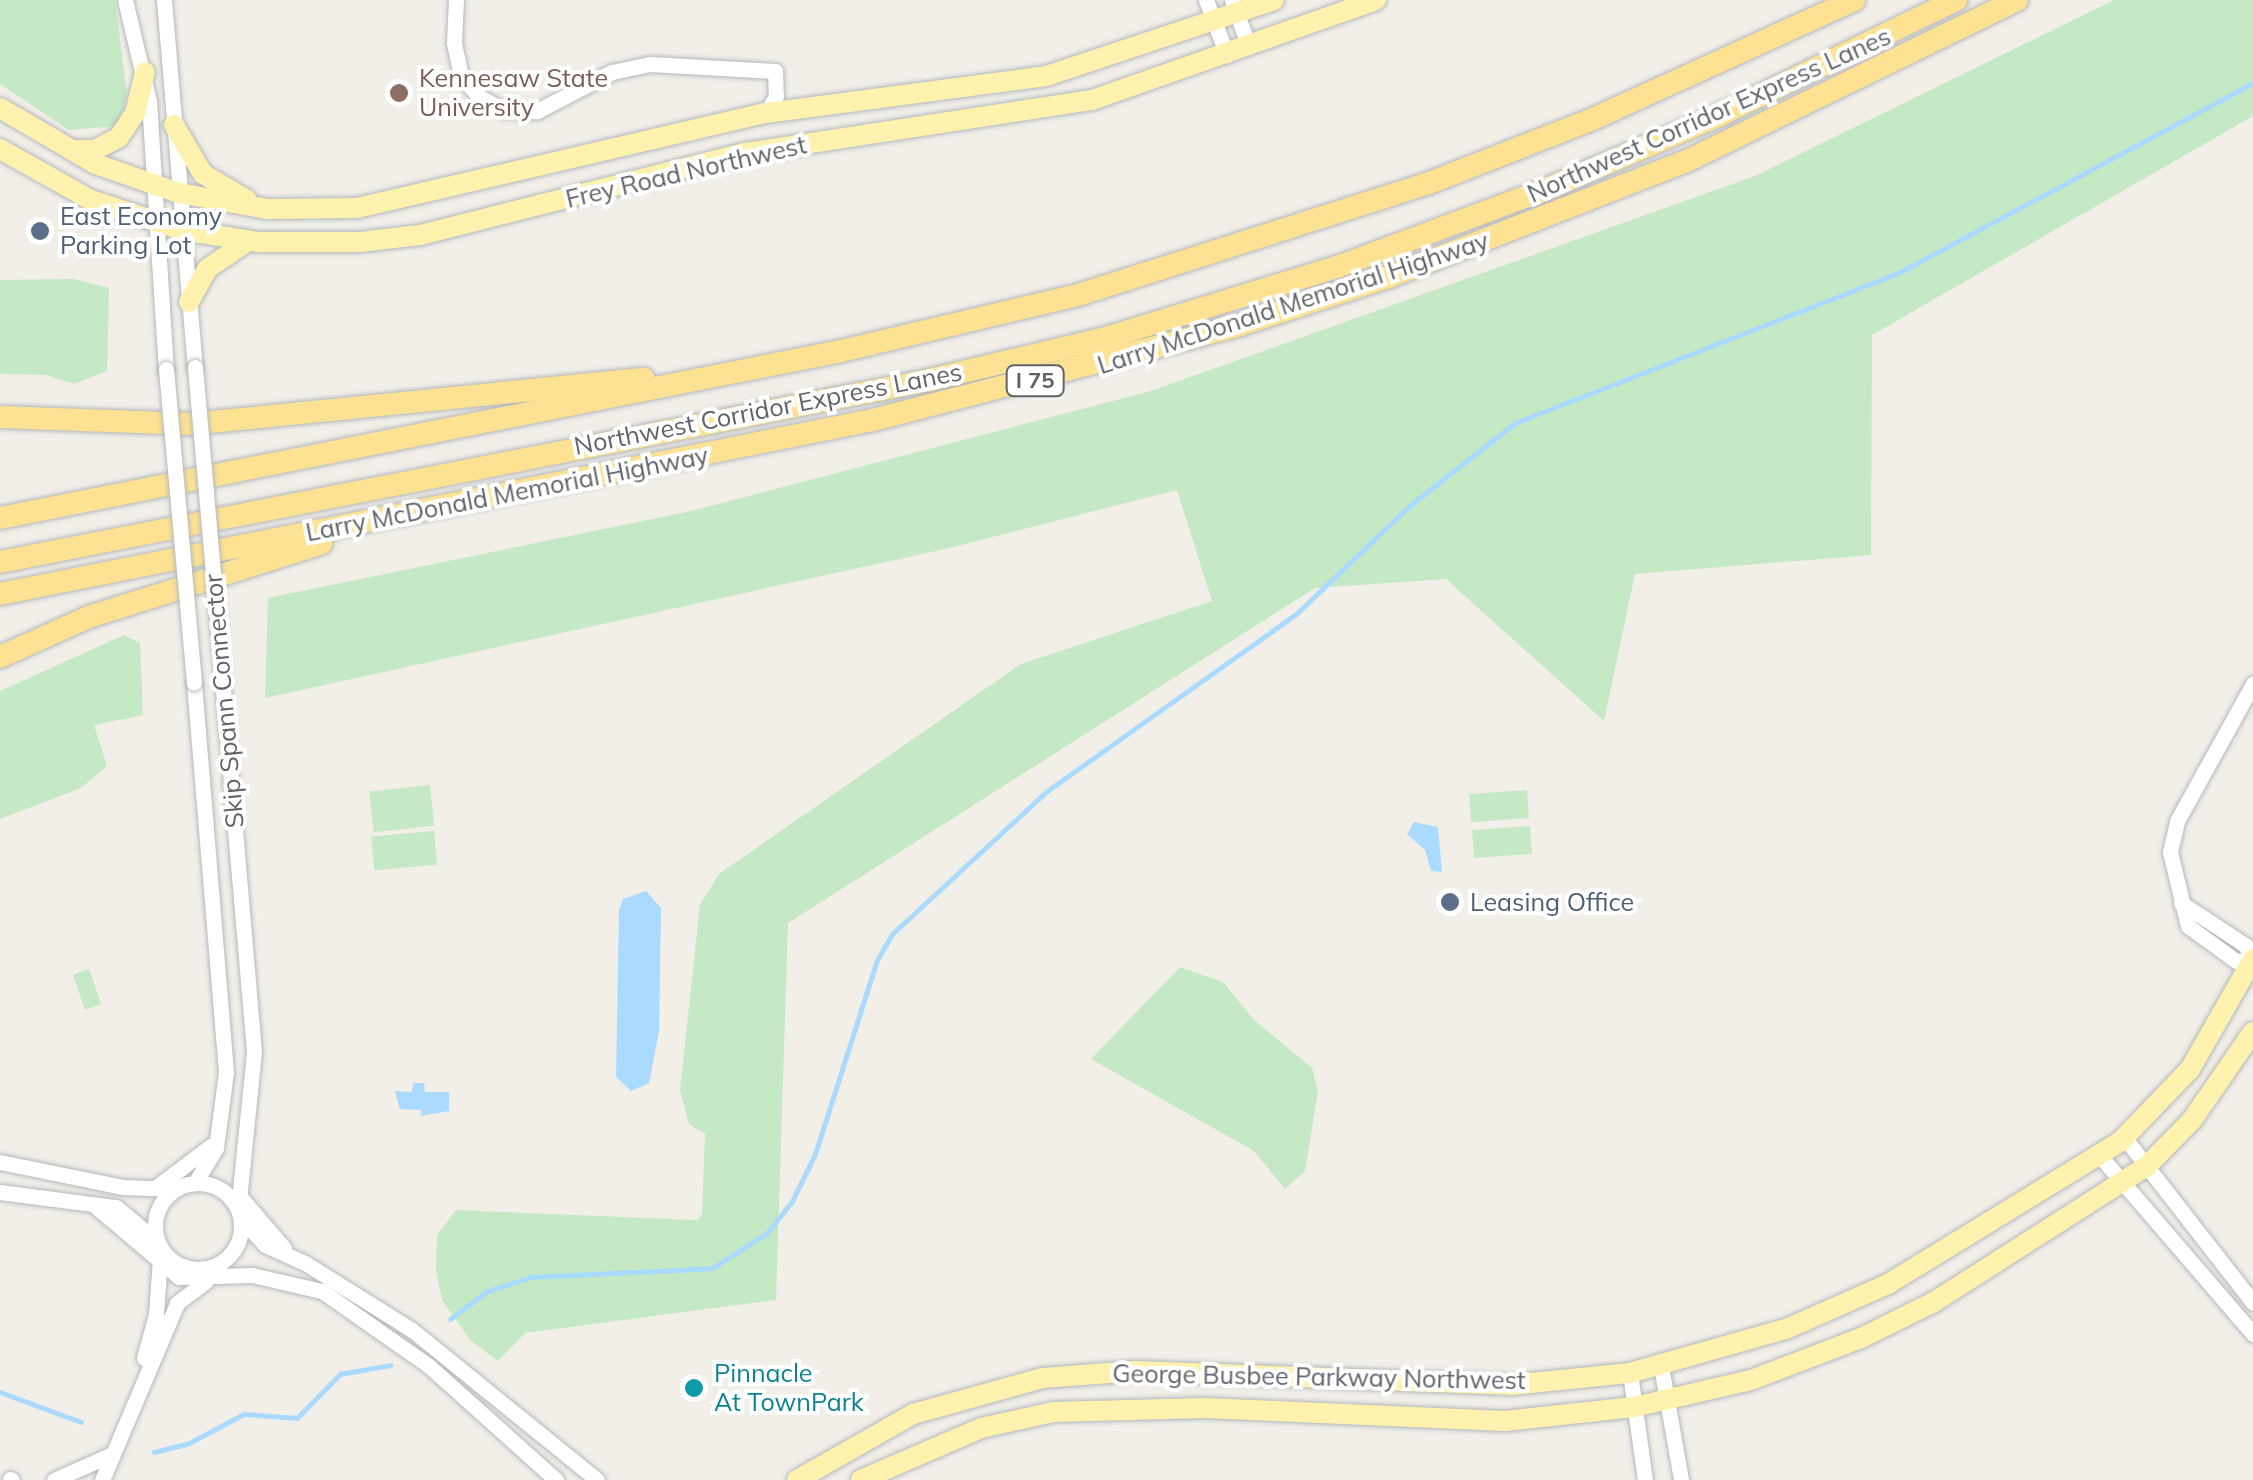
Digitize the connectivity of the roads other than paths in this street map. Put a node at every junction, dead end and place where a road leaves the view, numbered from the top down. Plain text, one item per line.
1 (126, 0) edge
2 (164, 0) edge
3 (456, 0) edge
4 (1206, 0) edge
5 (1274, 0) edge
6 (1376, 0) edge
7 (1854, 0) edge
8 (1956, 0) edge
9 (2017, 0) edge
10 (1234, 7) edge
11 (1216, 22) junction
12 (1249, 46) junction
13 (1228, 55) junction
14 (145, 72) junction
15 (0, 108) edge
16 (766, 113) junction
17 (174, 124) junction
18 (0, 149) edge
19 (67, 150) junction
20 (154, 186) junction
21 (179, 193) junction
22 (267, 209) junction
23 (155, 222) junction
24 (182, 230) junction
25 (248, 241) junction
26 (190, 310) junction
27 (736, 372) junction
28 (0, 417) edge
29 (0, 518) edge
30 (384, 519) junction
31 (0, 562) edge
32 (0, 594) edge
33 (0, 656) edge
34 (2253, 684) edge
35 (2253, 959) edge
36 (2253, 1032) edge
37 (220, 1130) junction
38 (2124, 1138) junction
39 (2100, 1156) junction
40 (0, 1162) edge
41 (2147, 1166) junction
42 (2123, 1182) junction
43 (195, 1183) junction
44 (152, 1190) junction
45 (176, 1190) junction
46 (237, 1190) junction
47 (0, 1192) edge
48 (239, 1214) junction
49 (160, 1251) junction
50 (306, 1263) junction
51 (209, 1280) junction
52 (2253, 1304) edge
53 (2253, 1334) edge
54 (1661, 1366) junction
55 (1135, 1370) junction
56 (1630, 1373) junction
57 (134, 1396) junction
58 (1667, 1402) junction
59 (1134, 1407) junction
60 (1634, 1408) junction
61 (110, 1456) junction
62 (54, 1480) edge
63 (102, 1480) edge
64 (556, 1480) edge
65 (597, 1480) edge
66 (797, 1480) edge
67 (860, 1480) edge
68 (1645, 1480) edge
69 (1681, 1480) edge

1 - 14 street, Skip Spann Connector
2 - 17 street, Skip Spann Connector
3 - 16 street
4 - 11 street
5 - 10 main road, Frey Road Northwest
6 - 12 main road, Frey Road Northwest
7 - 27 highway
8 - 31 highway, Northwest Corridor Express Lanes
9 - 30 highway, Larry McDonald Memorial Highway / I 75
10 - 11 main road, Frey Road Northwest
10 - 12 street
11 - 13 street
11 - 16 main road, Frey Road Northwest
12 - 13 main road, Frey Road Northwest
13 - 25 main road, Frey Road Northwest
14 - 19 main road
14 - 20 street, Skip Spann Connector
15 - 19 main road, Frey Road Northwest
16 - 22 main road, Frey Road Northwest
17 - 21 street, Skip Spann Connector
17 - 22 main road
18 - 23 main road, Frey Road Northwest
19 - 20 main road, Frey Road Northwest
20 - 21 main road, Frey Road Northwest
20 - 23 street, Skip Spann Connector
21 - 22 main road, Frey Road Northwest
21 - 24 street, Skip Spann Connector
23 - 24 main road, Frey Road Northwest
23 - 37 street, Skip Spann Connector, bridge
24 - 25 main road, Frey Road Northwest
24 - 26 street, Skip Spann Connector
25 - 26 main road
26 - 46 street, Skip Spann Connector, bridge
27 - 28 highway
27 - 29 highway
30 - 32 highway, Larry McDonald Memorial Highway / I 75
30 - 33 highway
34 - 35 street
35 - 38 main road, George Busbee Parkway Northwest
36 - 41 main road, George Busbee Parkway Northwest
37 - 43 street, Skip Spann Connector
37 - 44 street
38 - 39 main road, George Busbee Parkway Northwest
38 - 41 street
39 - 42 street
39 - 54 main road, George Busbee Parkway Northwest
40 - 44 street
41 - 42 main road, George Busbee Parkway Northwest
41 - 52 street
42 - 53 street
42 - 58 main road, George Busbee Parkway Northwest
43 - 45 street
43 - 48 street
44 - 45 street
45 - 49 street
46 - 48 street, Skip Spann Connector
46 - 50 street
47 - 49 street
48 - 49 street
48 - 50 street
49 - 51 street
49 - 57 street
50 - 65 street
51 - 57 street
51 - 64 street
54 - 56 main road, George Busbee Parkway Northwest
54 - 58 street
55 - 56 main road, George Busbee Parkway Northwest
55 - 59 main road
55 - 66 main road, George Busbee Parkway Northwest
56 - 60 street
57 - 61 street
58 - 60 main road, George Busbee Parkway Northwest
58 - 69 street
59 - 60 main road, George Busbee Parkway Northwest
59 - 67 main road, George Busbee Parkway Northwest
60 - 68 street
61 - 62 street
61 - 63 street

